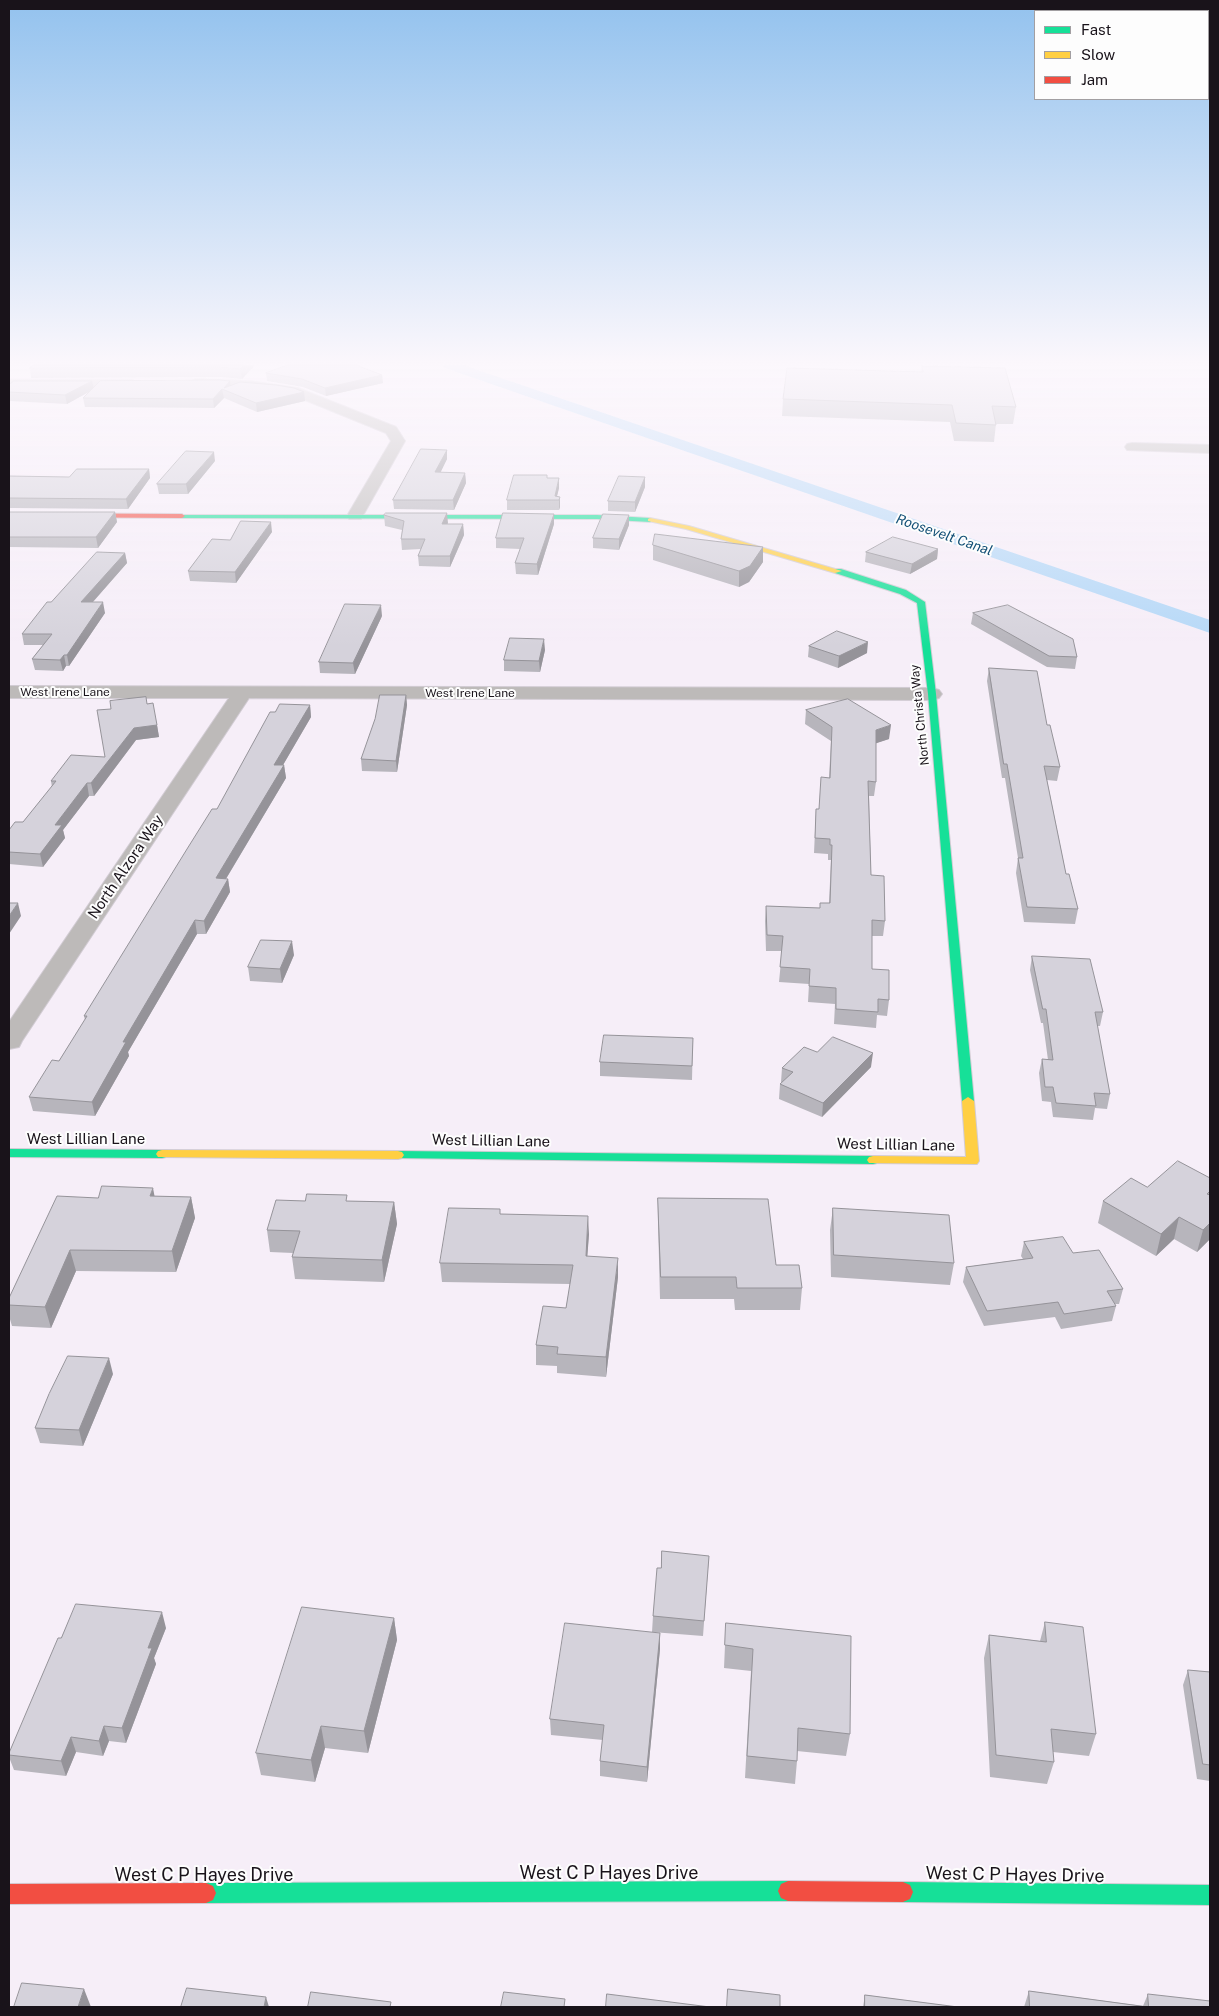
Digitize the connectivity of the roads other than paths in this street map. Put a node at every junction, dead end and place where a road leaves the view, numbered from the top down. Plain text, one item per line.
1 (388, 459) edge
2 (9, 515) edge
3 (356, 516) junction
4 (9, 692) edge
5 (243, 692) junction
6 (932, 694) junction
7 (9, 1041) edge
8 (9, 1154) edge
9 (973, 1161) joint
10 (9, 1894) edge
11 (1210, 1895) edge

1 - 3 street
2 - 3 street
3 - 6 street, North Christa Way
4 - 5 street, West Irene Lane
5 - 6 street, West Irene Lane
5 - 7 street, North Alzora Way
6 - 9 street, North Christa Way
8 - 9 street, West Lillian Lane
10 - 11 street, West C P Hayes Drive

